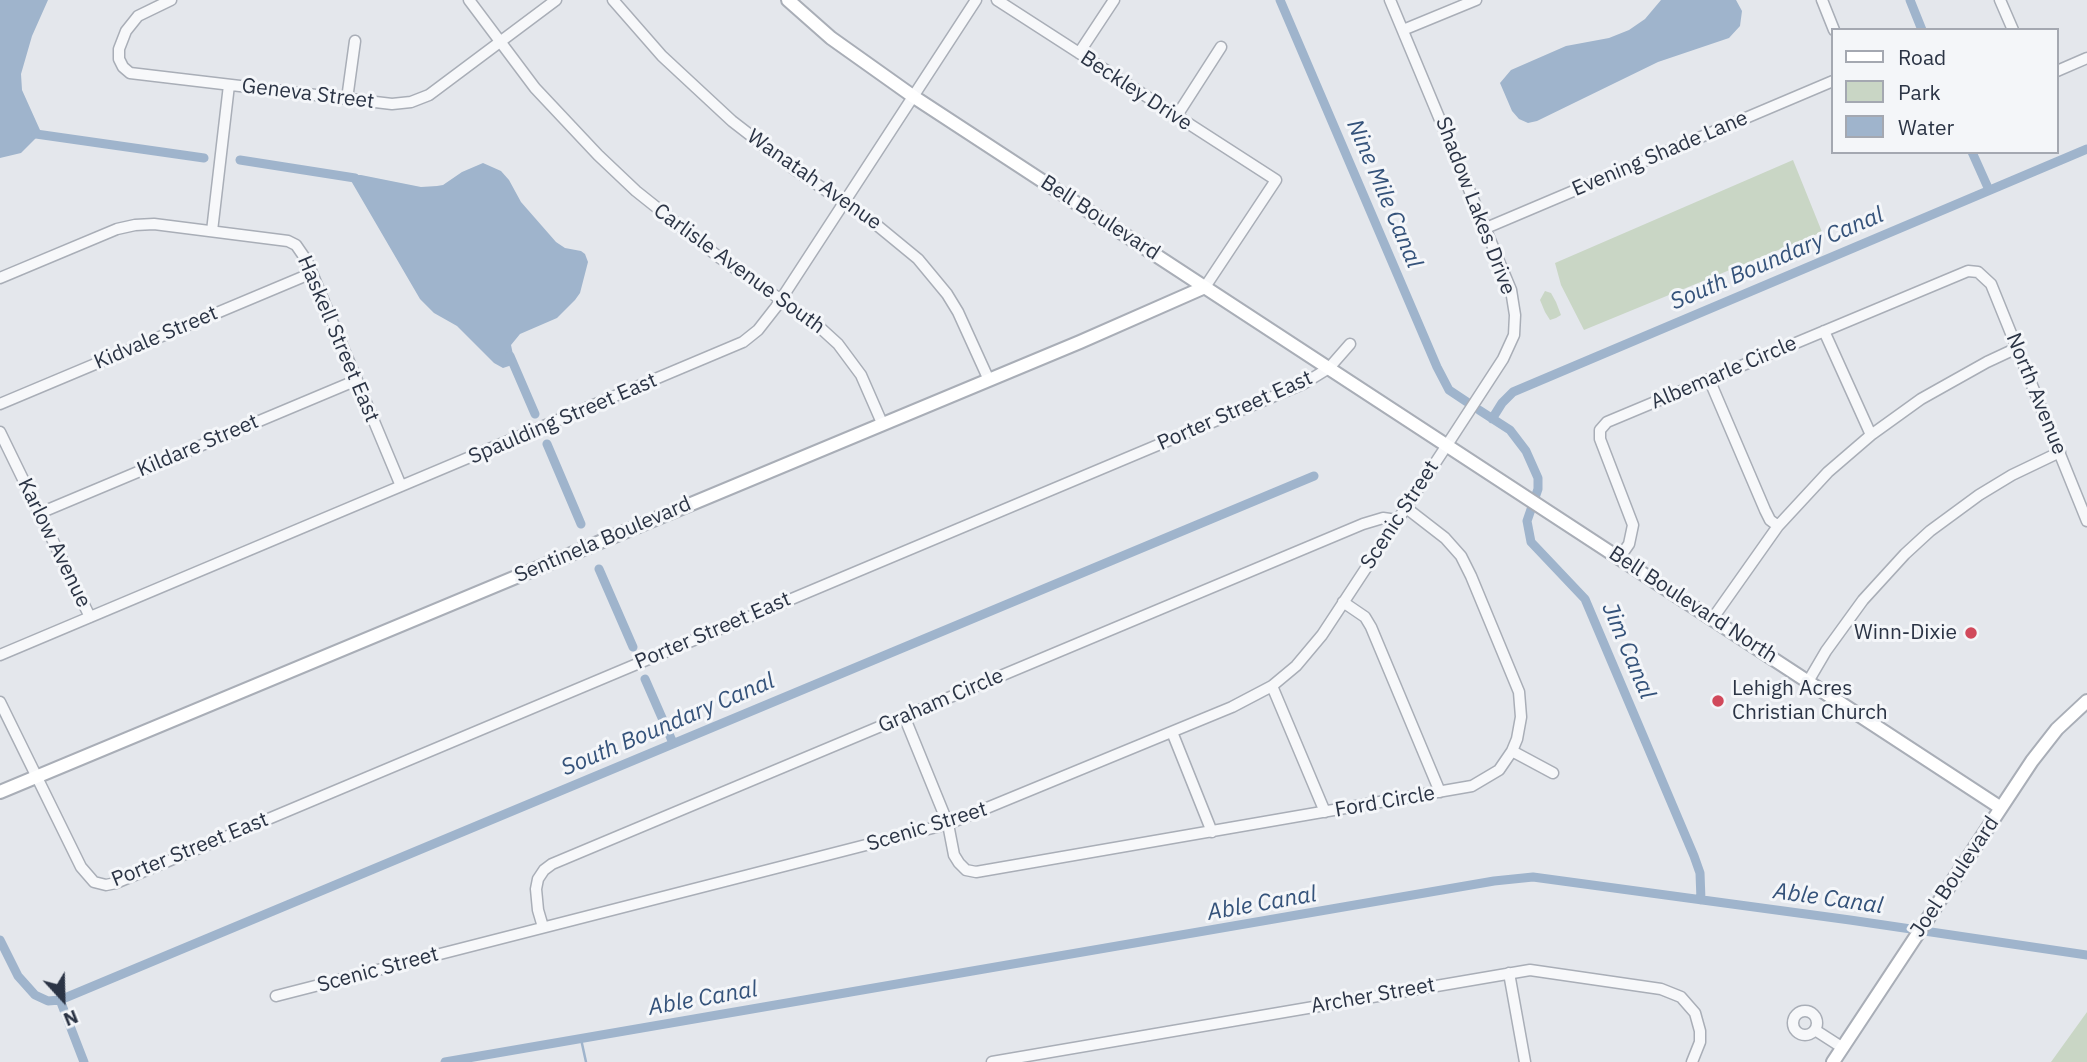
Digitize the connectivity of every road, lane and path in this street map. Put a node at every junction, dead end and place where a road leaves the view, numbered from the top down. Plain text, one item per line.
1 (171, 0) edge
2 (469, 0) edge
3 (556, 0) edge
4 (613, 0) edge
5 (788, 0) edge
6 (976, 0) edge
7 (997, 0) edge
8 (1114, 0) edge
9 (1390, 0) edge
10 (1476, 0) edge
11 (1822, 0) edge
12 (2000, 0) edge
13 (1833, 28) edge
14 (2012, 28) edge
15 (1403, 30) junction
16 (355, 41) dead end
17 (500, 43) junction
18 (1222, 47) dead end
19 (1079, 53) junction
20 (2087, 58) edge
21 (2059, 70) edge
22 (1832, 81) edge
23 (229, 85) junction
24 (914, 97) junction
25 (347, 99) junction
26 (1176, 117) junction
27 (844, 202) junction
28 (1486, 228) junction
29 (212, 231) junction
30 (1978, 272) joint
31 (312, 273) junction
32 (0, 278) edge
33 (1205, 287) junction
34 (781, 299) junction
35 (1824, 331) junction
36 (1350, 344) dead end
37 (2017, 348) junction
38 (1329, 368) junction
39 (988, 379) junction
40 (1709, 379) junction
41 (357, 380) junction
42 (0, 404) edge
43 (882, 423) junction
44 (1420, 427) joint
45 (0, 432) edge
46 (1871, 435) junction
47 (1447, 445) junction
48 (2060, 452) junction
49 (401, 486) junction
50 (1405, 507) junction
51 (40, 513) junction
52 (1397, 520) junction
53 (2087, 521) edge
54 (1778, 526) junction
55 (1619, 557) junction
56 (1343, 601) junction
57 (89, 617) junction
58 (1713, 618) junction
59 (0, 655) edge
60 (1809, 680) junction
61 (1272, 686) junction
62 (2087, 701) edge
63 (0, 702) edge
64 (904, 716) junction
65 (1172, 732) junction
66 (1512, 751) junction
67 (1553, 773) dead end
68 (38, 776) junction
69 (0, 792) edge
70 (1440, 792) junction
71 (2001, 808) junction
72 (1325, 812) junction
73 (948, 824) junction
74 (1212, 832) junction
75 (543, 927) junction
76 (1509, 973) junction
77 (276, 996) dead end
78 (1815, 1031) dead end
79 (1843, 1048) junction
80 (992, 1062) edge
81 (1525, 1062) edge
82 (1692, 1062) edge
83 (1833, 1062) edge

1 - 23 street, Geneva Street
2 - 17 street, Carlisle Avenue South
3 - 17 street, Geneva Street
4 - 27 street, Wanatah Avenue
5 - 24 street, Bell Boulevard
6 - 24 street, Spaulding Street East
7 - 19 street, Beckley Drive
8 - 19 street
9 - 15 street, Shadow Lakes Drive
10 - 15 street
11 - 13 street
12 - 14 street
15 - 28 street, Shadow Lakes Drive
16 - 25 street
17 - 25 street, Geneva Street
17 - 34 street, Carlisle Avenue South
18 - 26 street
19 - 26 street, Beckley Drive
20 - 21 street
22 - 28 street, Evening Shade Lane
23 - 25 street, Geneva Street
23 - 29 street
24 - 27 street, Spaulding Street East
24 - 33 street, Bell Boulevard
26 - 33 street, Beckley Drive
27 - 34 street, Spaulding Street East
27 - 39 street, Wanatah Avenue
28 - 47 street, Shadow Lakes Drive
29 - 31 street, Haskell Street East
29 - 32 street, Haskell Street East
30 - 35 street, Albemarle Circle
30 - 37 street, North Avenue
31 - 41 street, Haskell Street East
31 - 42 street, Kidvale Street
33 - 38 street, Bell Boulevard
33 - 39 street, Sentinela Boulevard
34 - 43 street, Carlisle Avenue South
34 - 49 street, Spaulding Street East
35 - 40 street, Albemarle Circle
35 - 46 street
36 - 38 street, Porter Street East
37 - 46 street
37 - 48 street, North Avenue
38 - 44 street, Bell Boulevard
38 - 68 street, Porter Street East
39 - 43 street, Sentinela Boulevard
40 - 54 street
40 - 55 street, Albemarle Circle
41 - 49 street, Haskell Street East
41 - 51 street, Kildare Street
43 - 68 street, Sentinela Boulevard
44 - 47 street, Bell Boulevard North
45 - 51 street, Karlow Avenue
46 - 54 street
47 - 50 street, Scenic Street
47 - 55 street, Bell Boulevard North
48 - 53 street, North Avenue
48 - 60 street
49 - 57 street, Spaulding Street East
50 - 52 street, Scenic Street
50 - 66 street, Ford Circle
51 - 57 street, Karlow Avenue
52 - 56 street, Scenic Street
52 - 64 street, Graham Circle
54 - 58 street
55 - 58 street, Bell Boulevard North
56 - 61 street, Scenic Street
56 - 70 street
57 - 59 street, Spaulding Street East
58 - 60 street, Bell Boulevard North
60 - 71 street, Bell Boulevard North
61 - 65 street, Scenic Street
61 - 72 street
62 - 71 street, Joel Boulevard
63 - 68 street
64 - 73 street
64 - 75 street, Graham Circle
65 - 73 street, Scenic Street
65 - 74 street
66 - 67 street
66 - 70 street, Ford Circle
68 - 69 street, Sentinela Boulevard
70 - 72 street, Ford Circle
71 - 79 street, Joel Boulevard
72 - 74 street, Ford Circle
73 - 74 street, Ford Circle
73 - 75 street, Scenic Street
75 - 77 street, Scenic Street
76 - 80 street, Archer Street
76 - 81 street
76 - 82 street, Archer Street
78 - 79 street
79 - 83 street, Joel Boulevard

